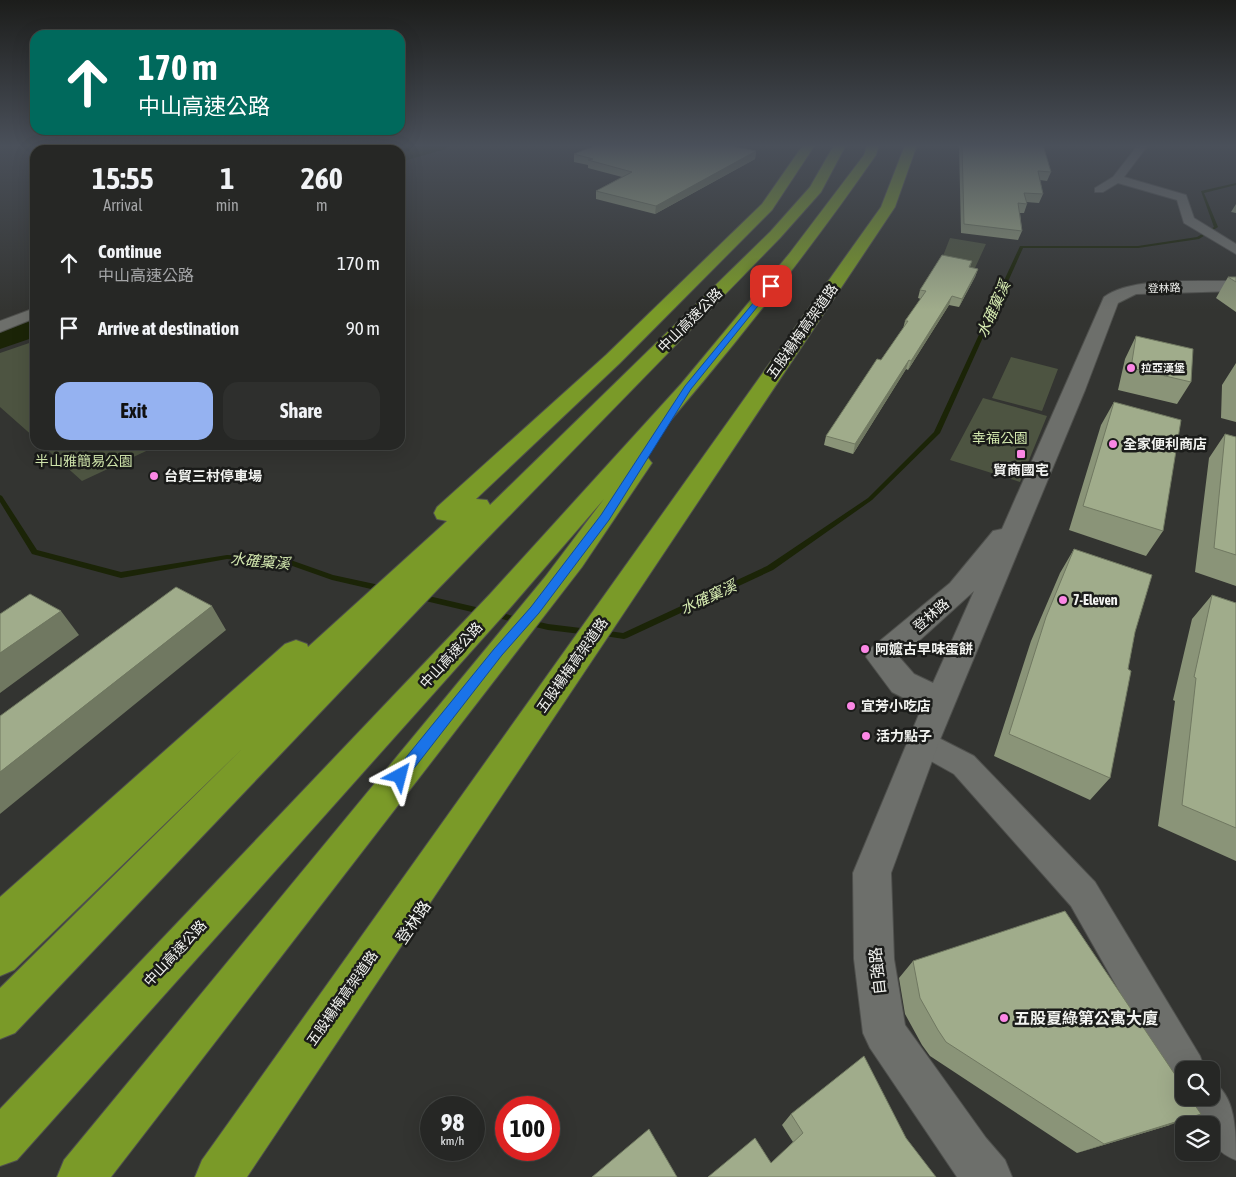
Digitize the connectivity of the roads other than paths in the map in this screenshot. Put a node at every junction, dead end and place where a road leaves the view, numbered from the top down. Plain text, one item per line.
1 (774, 200) edge
2 (788, 200) edge
3 (806, 200) edge
4 (836, 200) edge
5 (891, 200) edge
6 (1183, 200) edge
7 (1236, 250) edge
8 (1236, 286) edge
9 (30, 315) edge
10 (0, 327) edge
11 (688, 388) junction
12 (1025, 508) junction
13 (417, 578) junction
14 (383, 612) junction
15 (484, 643) junction
16 (566, 691) dead end
17 (941, 702) junction
18 (923, 742) junction
19 (0, 923) edge
20 (0, 956) edge
21 (0, 1018) edge
22 (1181, 1061) edge
23 (1212, 1106) edge
24 (1236, 1140) edge
25 (0, 1143) edge
26 (81, 1177) edge
27 (219, 1177) edge
28 (242, 1177) edge
29 (988, 1177) edge

1 - 19 highway
2 - 13 highway
3 - 13 highway, 中山高速公路
4 - 11 highway, 中山高速公路
5 - 27 highway, 五股楊梅高架道路
6 - 7 street
8 - 12 street, 登林路
9 - 10 street
11 - 15 highway, 中山高速公路
11 - 15 highway
12 - 17 street, 登林路
12 - 17 street, 登林路
13 - 14 highway, 中山高速公路
14 - 20 highway
14 - 21 highway, 中山高速公路
15 - 25 highway, 中山高速公路
15 - 26 highway
16 - 28 street, 登林路
17 - 18 street, 自強路
18 - 22 street
18 - 29 street, 自強路
23 - 24 street

